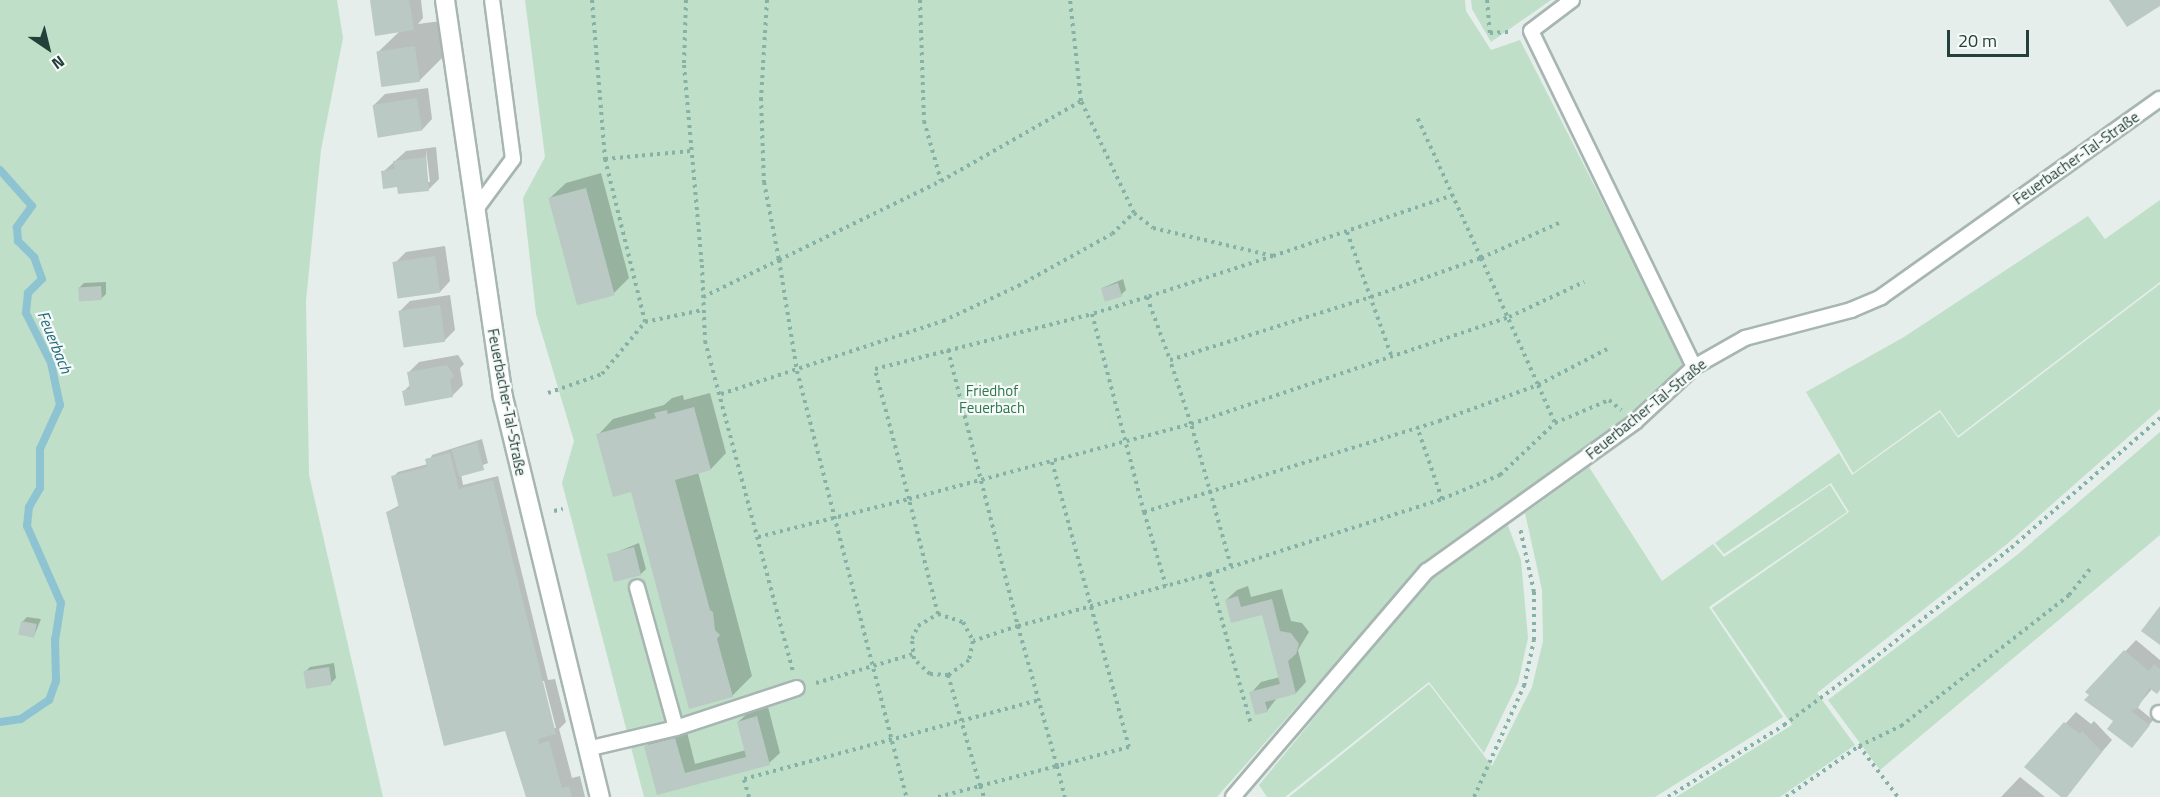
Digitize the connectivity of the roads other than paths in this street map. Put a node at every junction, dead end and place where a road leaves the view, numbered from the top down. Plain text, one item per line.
1 (445, 0) edge
2 (492, 0) edge
3 (1572, 0) edge
4 (2160, 99) edge
5 (476, 209) junction
6 (1694, 367) junction
7 (637, 587) dead end
8 (797, 688) road end
9 (676, 728) junction
10 (588, 749) junction
11 (600, 797) edge
12 (1233, 797) edge

1 - 5 main road, Feuerbacher-Tal-Straße
2 - 5 lane
3 - 6 lane
4 - 6 lane, Feuerbacher-Tal-Straße
5 - 10 main road, Feuerbacher-Tal-Straße
6 - 12 lane, Feuerbacher-Tal-Straße
7 - 9 lane
8 - 9 lane
9 - 10 lane
10 - 11 main road, Feuerbacher-Tal-Straße

